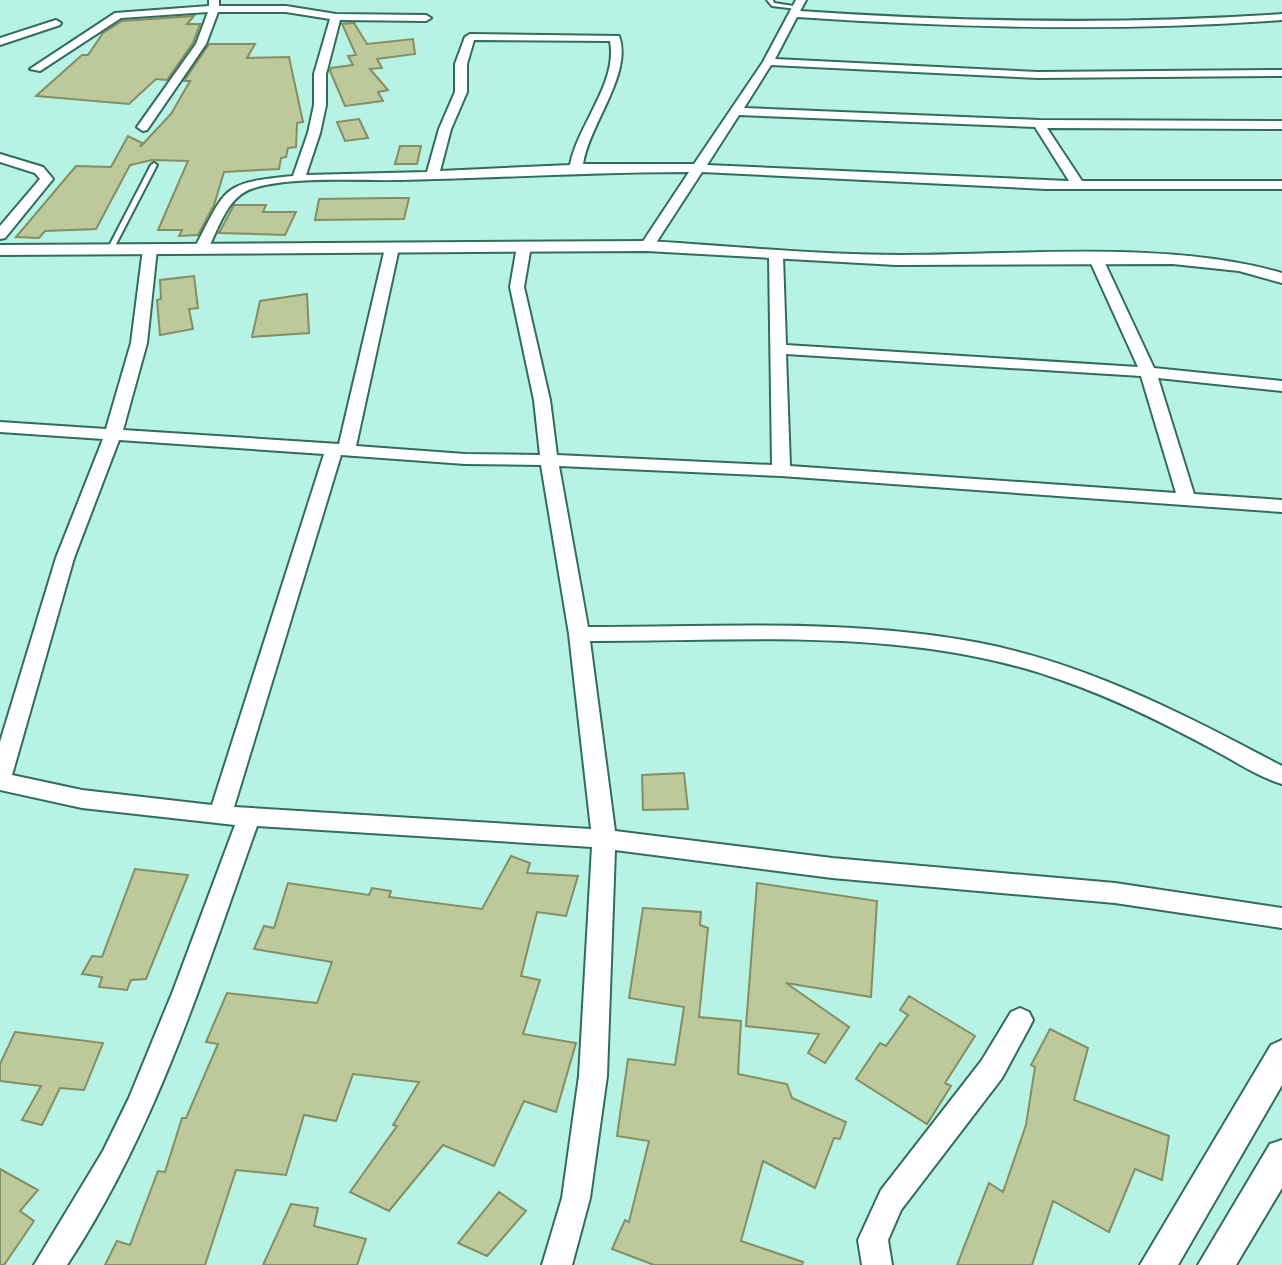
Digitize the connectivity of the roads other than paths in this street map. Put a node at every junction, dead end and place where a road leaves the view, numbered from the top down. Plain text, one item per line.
1 (770, 0) edge
2 (214, 4) edge
3 (797, 7) edge
4 (336, 17) junction
5 (1282, 17) edge
6 (426, 18) dead end
7 (56, 23) dead end
8 (0, 42) edge
9 (768, 62) junction
10 (36, 69) dead end
11 (1282, 73) edge
12 (736, 111) junction
13 (1039, 124) junction
14 (1282, 125) edge
15 (143, 127) dead end
16 (0, 158) edge
17 (154, 165) dead end
18 (576, 168) junction
19 (700, 168) junction
20 (433, 175) junction
21 (298, 179) junction
22 (1078, 185) junction
23 (1282, 185) edge
24 (1, 232) edge
25 (524, 246) junction
26 (647, 246) junction
27 (392, 248) junction
28 (150, 249) junction
29 (201, 249) junction
30 (0, 250) edge
31 (110, 250) junction
32 (776, 256) junction
33 (1096, 259) junction
34 (1282, 278) edge
35 (778, 349) junction
36 (1148, 372) junction
37 (1282, 386) edge
38 (0, 427) edge
39 (114, 432) junction
40 (340, 450) junction
41 (549, 460) junction
42 (781, 471) junction
43 (1187, 500) junction
44 (1282, 506) edge
45 (579, 634) junction
46 (1282, 776) edge
47 (0, 780) edge
48 (220, 815) junction
49 (249, 817) junction
50 (604, 839) junction
51 (1282, 918) edge
52 (1020, 1020) dead end
53 (1282, 1055) edge
54 (1282, 1156) edge
55 (49, 1265) edge
56 (557, 1265) edge
57 (877, 1265) edge
58 (1158, 1265) edge
59 (1216, 1265) edge

1 - 3 lane
2 - 4 street
2 - 10 street
2 - 15 street
3 - 5 street
3 - 9 street
4 - 6 street
4 - 21 street
7 - 8 street
9 - 11 street
9 - 12 street
12 - 13 street
12 - 19 street
13 - 14 street
13 - 22 street
16 - 24 street
17 - 31 lane
18 - 19 street
18 - 20 street
18 - 20 street
19 - 22 street
19 - 26 street
20 - 21 street
21 - 29 street
22 - 23 street
25 - 26 street
25 - 27 street
25 - 41 street
26 - 32 street
27 - 29 street
27 - 40 street
28 - 29 street
28 - 31 street
28 - 39 street
30 - 31 street
32 - 33 street
32 - 35 street
33 - 34 street
33 - 36 street
35 - 36 street
35 - 42 street
36 - 37 street
36 - 43 street
38 - 39 street
39 - 40 street
39 - 47 street
40 - 41 street
40 - 48 street
41 - 42 street
41 - 45 street
42 - 43 street
43 - 44 street
45 - 46 street
45 - 50 street
47 - 48 street
48 - 49 street
49 - 50 street
49 - 55 street
50 - 51 street
50 - 56 street
52 - 57 street
53 - 58 street
54 - 59 street

